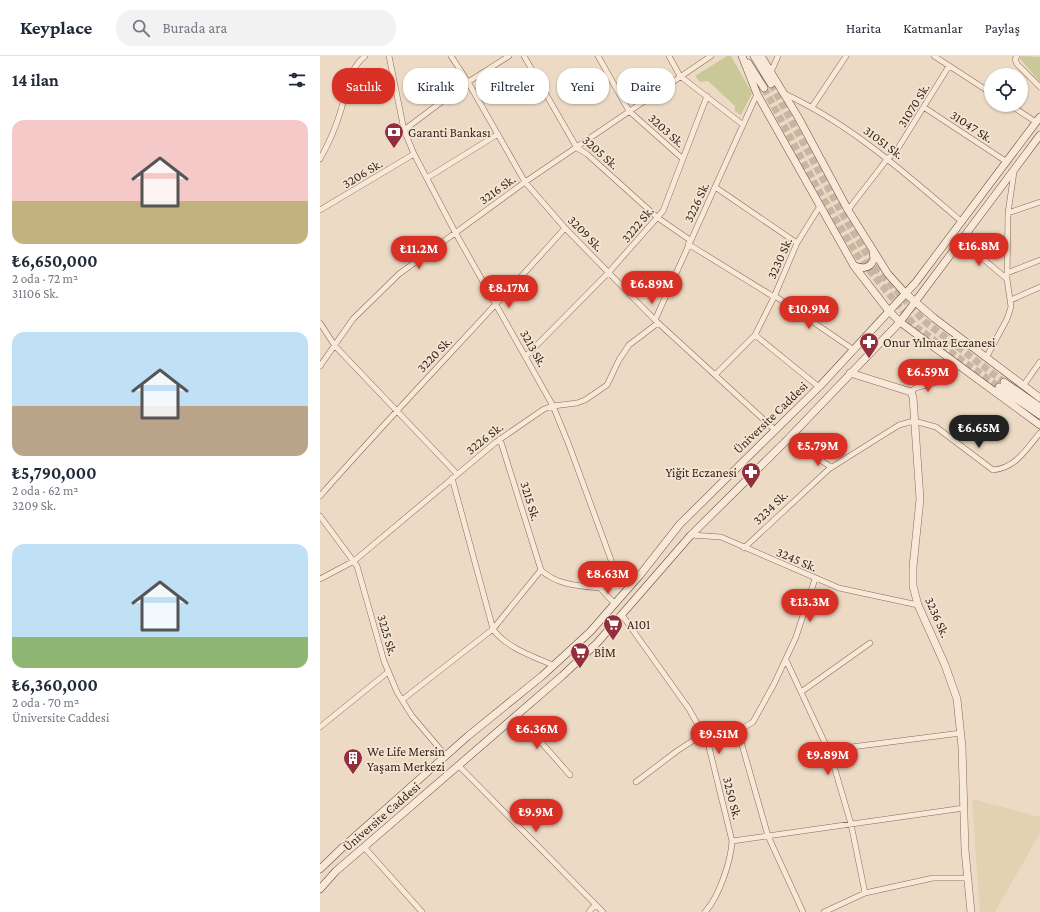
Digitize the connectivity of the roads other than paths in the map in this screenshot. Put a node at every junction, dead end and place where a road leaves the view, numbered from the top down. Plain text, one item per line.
1 (365, 56) edge
2 (389, 56) edge
3 (451, 56) edge
4 (509, 56) edge
5 (524, 56) edge
6 (598, 56) edge
7 (669, 56) edge
8 (710, 56) edge
9 (743, 56) edge
10 (754, 56) edge
11 (761, 56) edge
12 (778, 56) edge
13 (846, 56) edge
14 (934, 56) edge
15 (1017, 56) edge
16 (949, 66) junction
17 (459, 68) edge
18 (771, 72) junction
19 (680, 76) junction
20 (468, 82) joint
21 (771, 84) tunnel mouth
22 (1040, 87) edge
23 (764, 88) tunnel mouth
24 (984, 88) edge
25 (757, 94) junction
26 (784, 94) junction
27 (707, 96) junction
28 (439, 104) edge
29 (812, 107) junction
30 (925, 108) junction
31 (629, 111) junction
32 (1024, 112) edge
33 (1038, 119) edge
34 (742, 124) junction
35 (404, 130) junction
36 (498, 134) junction
37 (1040, 135) edge
38 (577, 148) junction
39 (414, 154) junction
40 (888, 158) junction
41 (320, 159) edge
42 (683, 159) junction
43 (1007, 162) junction
44 (1014, 172) junction
45 (427, 178) junction
46 (526, 182) junction
47 (715, 186) junction
48 (1040, 202) edge
49 (820, 206) junction
50 (320, 210) edge
51 (848, 210) junction
52 (1008, 213) junction
53 (658, 218) junction
54 (962, 222) junction
55 (565, 228) junction
56 (456, 232) junction
57 (962, 241) junction
58 (689, 242) junction
59 (797, 243) junction
60 (873, 251) junction
61 (1040, 260) edge
62 (854, 266) junction
63 (609, 272) junction
64 (1007, 276) junction
65 (1040, 287) edge
66 (905, 293) junction
67 (774, 296) junction
68 (1011, 300) junction
69 (916, 302) junction
70 (497, 304) junction
71 (888, 310) junction
72 (656, 321) junction
73 (900, 322) junction
74 (320, 323) edge
75 (755, 335) junction
76 (335, 346) junction
77 (854, 350) junction
78 (526, 356) junction
79 (986, 358) junction
80 (1040, 362) edge
81 (320, 366) edge
82 (850, 373) junction
83 (715, 375) junction
84 (937, 382) dead end
85 (1024, 386) junction
86 (819, 387) junction
87 (911, 392) junction
88 (1040, 398) edge
89 (552, 406) junction
90 (1040, 407) edge
91 (397, 410) junction
92 (1040, 415) edge
93 (914, 421) junction
94 (1040, 424) edge
95 (775, 430) junction
96 (1040, 433) edge
97 (500, 439) junction
98 (788, 439) junction
99 (831, 467) junction
100 (457, 474) junction
101 (452, 478) junction
102 (320, 496) edge
103 (320, 516) edge
104 (691, 535) junction
105 (744, 548) junction
106 (354, 561) junction
107 (614, 568) junction
108 (541, 570) junction
109 (640, 575) junction
110 (320, 579) edge
111 (815, 579) junction
112 (600, 588) junction
113 (614, 603) junction
114 (918, 605) junction
115 (622, 615) junction
116 (494, 629) junction
117 (870, 644) dead end
118 (786, 660) junction
119 (553, 666) junction
120 (388, 672) junction
121 (800, 692) junction
122 (402, 700) junction
123 (517, 715) junction
124 (320, 727) edge
125 (738, 731) junction
126 (961, 733) junction
127 (703, 734) junction
128 (708, 743) junction
129 (828, 750) junction
130 (446, 756) junction
131 (458, 765) junction
132 (570, 775) dead end
133 (636, 782) dead end
134 (964, 808) junction
135 (851, 824) junction
136 (768, 836) junction
137 (732, 841) junction
138 (364, 847) junction
139 (320, 869) edge
140 (968, 878) junction
141 (320, 889) edge
142 (865, 894) junction
143 (595, 905) junction
144 (970, 911) edge
145 (422, 912) edge
146 (589, 912) edge
147 (603, 912) edge
148 (705, 912) edge
149 (803, 912) edge
150 (824, 912) edge

1 - 41 street
2 - 35 street, 3213 Sk.
3 - 17 street, 3209 Sk.
4 - 20 street
5 - 38 street, 3205 Sk.
6 - 31 street, 3203 Sk.
7 - 19 street
8 - 19 street, 3216 Sk.
9 - 23 main road
9 - 25 main road
10 - 21 main road
11 - 18 main road
12 - 18 street
13 - 29 street
14 - 16 street
15 - 22 street
16 - 24 street
16 - 30 street, 31070 Sk.
18 - 26 main road
19 - 27 street
19 - 31 street, 3216 Sk.
20 - 36 street, 3209 Sk.
25 - 34 street, 3226 Sk.
25 - 49 main road
26 - 29 street, 31051 Sk.
26 - 51 main road
27 - 34 street
27 - 42 street, 3222 Sk.
28 - 35 street
29 - 40 street, 31051 Sk.
30 - 40 street, 31070 Sk.
30 - 43 street, 31047 Sk.
31 - 38 street, 3216 Sk.
31 - 42 street, 3203 Sk.
32 - 33 street
33 - 43 main road, Üniversite Caddesi
34 - 47 street, 3226 Sk.
35 - 39 street, 3213 Sk.
36 - 45 street
36 - 46 street, 3209 Sk.
37 - 44 main road, Üniversite Caddesi
38 - 46 street, 3216 Sk.
38 - 53 street, 3205 Sk.
39 - 45 street, 3213 Sk.
39 - 50 street, 3206 Sk.
40 - 51 street, 31070 Sk.
40 - 54 street, 31051 Sk.
42 - 53 street, 3222 Sk.
43 - 54 main road, Üniversite Caddesi
44 - 52 street
44 - 57 main road, Üniversite Caddesi
45 - 56 street, 3213 Sk.
46 - 55 street, 3209 Sk.
46 - 56 street, 3216 Sk.
47 - 58 street, 3226 Sk.
47 - 59 street
48 - 52 street
49 - 59 street, 3230 Sk.
49 - 62 main road
51 - 60 main road
52 - 64 street
53 - 58 street, 3205 Sk.
53 - 63 street, 3222 Sk.
54 - 66 main road, Üniversite Caddesi
55 - 63 street, 3209 Sk.
55 - 70 street, 3220 Sk.
56 - 70 street, 3213 Sk.
56 - 76 street, 3216 Sk.
57 - 64 street
57 - 69 main road, Üniversite Caddesi
58 - 67 street, 3205 Sk.
58 - 72 street, 3226 Sk.
59 - 67 street, 3230 Sk.
60 - 62 main road
60 - 66 main road
61 - 64 street
62 - 71 main road
63 - 72 street, 3209 Sk.
63 - 78 street, 3222 Sk.
64 - 68 street
65 - 68 street
66 - 69 main road
66 - 71 main road, Üniversite Caddesi
67 - 75 street, 3230 Sk.
67 - 77 street, 3205 Sk.
68 - 79 street
69 - 73 main road, Üniversite Caddesi
69 - 79 main road
70 - 78 street, 3213 Sk.
70 - 91 street, 3220 Sk.
71 - 73 main road
71 - 77 main road, Üniversite Caddesi
72 - 83 street, 3209 Sk.
72 - 89 street, 3226 Sk.
73 - 82 main road, Üniversite Caddesi
73 - 94 main road
74 - 76 street
75 - 83 street, 3230 Sk.
75 - 86 street
76 - 81 street, 3216 Sk.
76 - 91 street
77 - 86 main road, Üniversite Caddesi
78 - 89 street, 3213 Sk.
79 - 85 main road
80 - 85 street
82 - 87 main road
82 - 98 main road, Üniversite Caddesi
83 - 95 street, 3209 Sk.
84 - 87 street
85 - 88 main road
86 - 95 main road, Üniversite Caddesi
87 - 93 main road, 3236 Sk.
89 - 97 street, 3226 Sk.
89 - 107 street, 3213 Sk.
90 - 92 main road
91 - 100 street
91 - 102 street, 3220 Sk.
93 - 96 street
93 - 99 street, 3234 Sk.
93 - 114 main road, 3236 Sk.
95 - 109 main road, Üniversite Caddesi
97 - 100 street, 3226 Sk.
97 - 108 street, 3215 Sk.
98 - 99 street
98 - 104 main road, Üniversite Caddesi
99 - 105 street, 3234 Sk.
100 - 101 street, 3226 Sk.
101 - 106 street, 3226 Sk.
101 - 116 street
103 - 106 street, 3225 Sk.
104 - 105 street, 3245 Sk.
104 - 115 main road, Üniversite Caddesi
105 - 111 street, 3245 Sk.
106 - 110 street, 3226 Sk.
106 - 120 street, 3225 Sk.
107 - 109 street
107 - 112 street
108 - 112 street
108 - 116 street
109 - 113 main road, Üniversite Caddesi
111 - 114 street, 3245 Sk.
111 - 118 street
112 - 113 street
113 - 119 main road, Üniversite Caddesi
114 - 126 main road, 3236 Sk.
115 - 123 main road, Üniversite Caddesi
115 - 127 street, 3250 Sk.
116 - 119 street
116 - 122 street
117 - 121 street
118 - 121 street
118 - 125 street
119 - 130 main road, Üniversite Caddesi
120 - 122 street, 3225 Sk.
120 - 124 street
121 - 129 street
122 - 130 street, 3225 Sk.
123 - 131 main road, Üniversite Caddesi
123 - 132 street
125 - 128 street
125 - 136 street
126 - 129 street
126 - 134 main road, 3236 Sk.
127 - 128 street, 3250 Sk.
127 - 133 street
128 - 137 street, 3250 Sk.
129 - 135 street
130 - 139 main road, Üniversite Caddesi
131 - 138 main road, Üniversite Caddesi
131 - 143 street
134 - 135 street
134 - 140 main road, 3236 Sk.
135 - 136 street
135 - 142 street
136 - 137 street
136 - 149 street
137 - 148 street, 3250 Sk.
138 - 141 main road, Üniversite Caddesi
138 - 145 street
140 - 142 street
140 - 144 main road, 3236 Sk.
142 - 150 street
143 - 146 street
143 - 147 street

